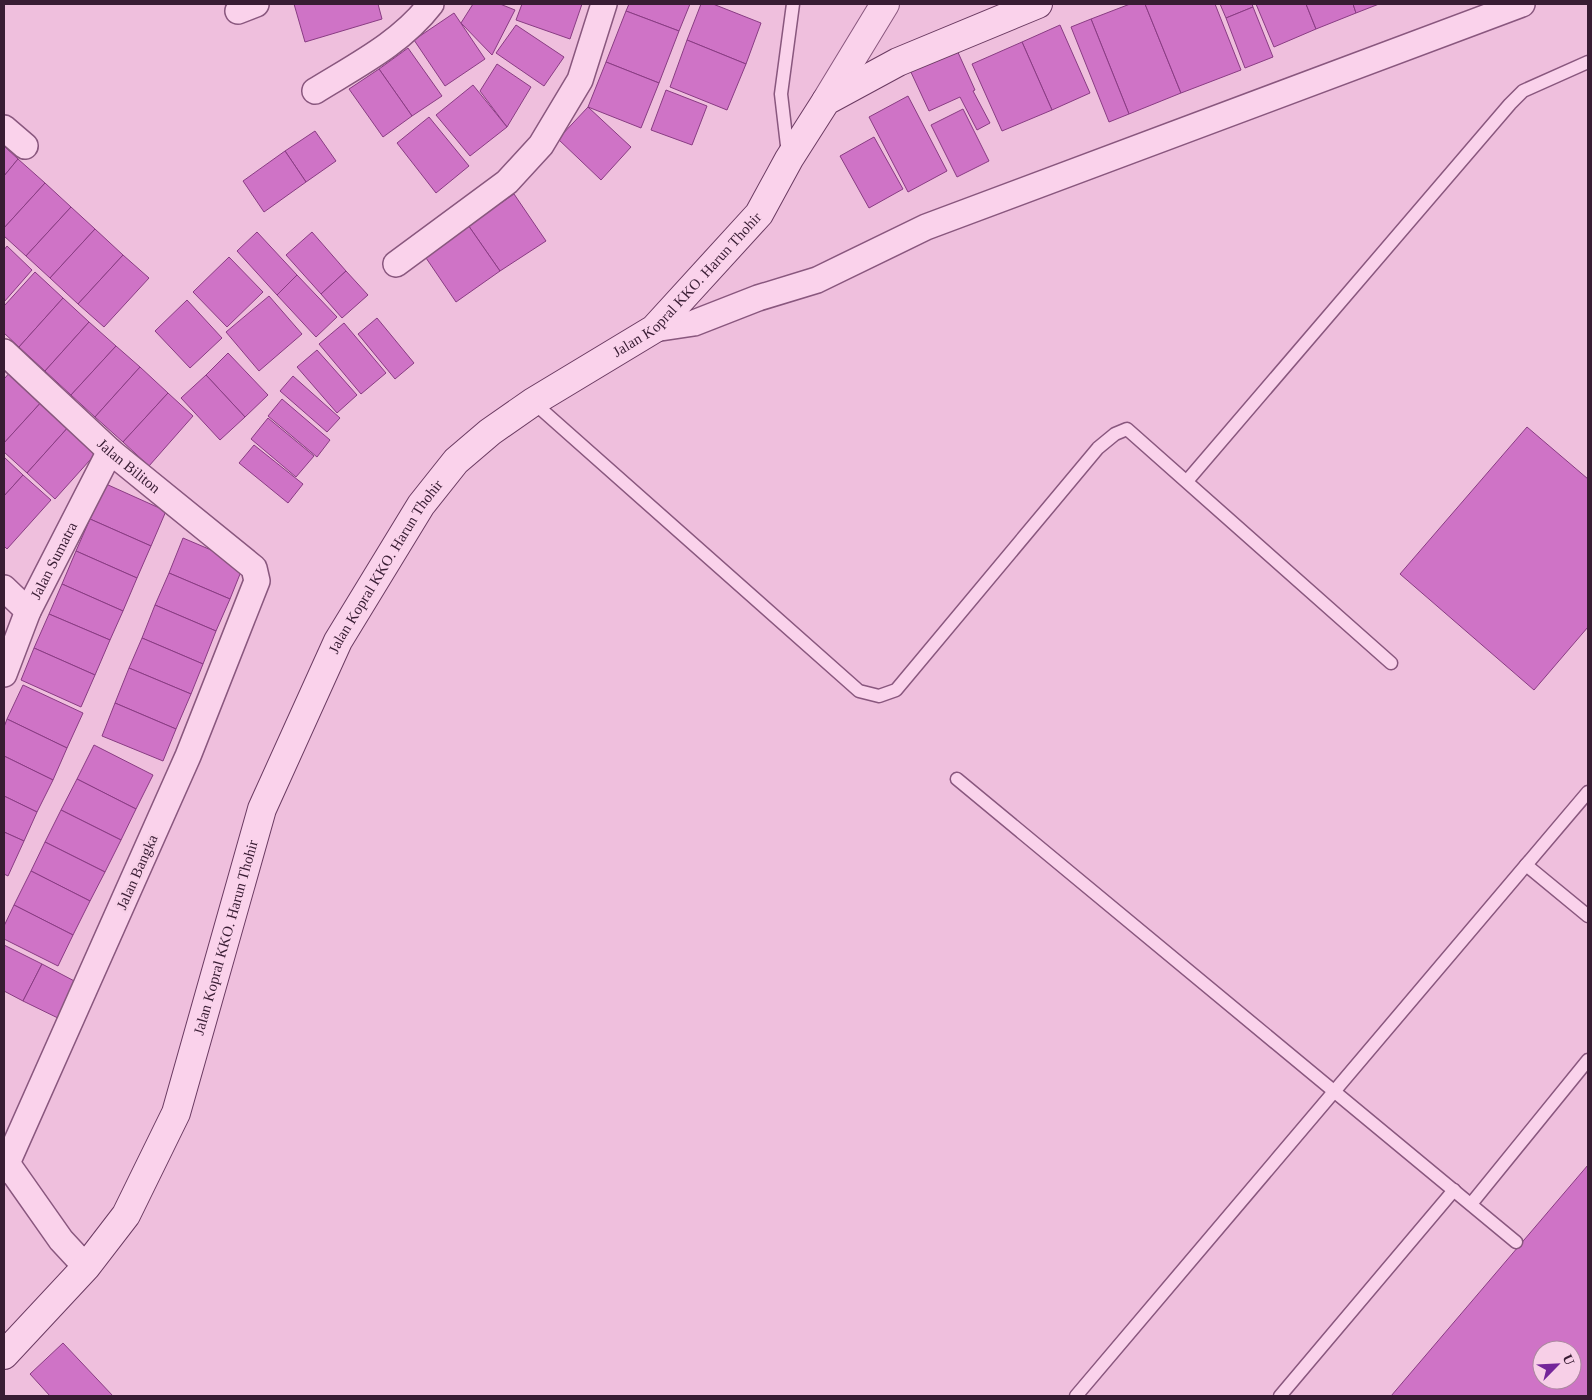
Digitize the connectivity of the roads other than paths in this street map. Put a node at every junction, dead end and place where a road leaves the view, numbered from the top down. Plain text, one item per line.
1 (431, 4) edge
2 (604, 4) edge
3 (793, 4) edge
4 (884, 4) edge
5 (1038, 4) edge
6 (1522, 4) edge
7 (1588, 62) edge
8 (315, 91) dead end
9 (826, 101) junction
10 (4, 128) edge
11 (25, 146) dead end
12 (789, 159) junction
13 (396, 264) dead end
14 (654, 329) junction
15 (4, 352) edge
16 (533, 402) junction
17 (110, 451) junction
18 (1186, 481) junction
19 (257, 574) joint
20 (4, 588) edge
21 (28, 611) junction
22 (1391, 663) dead end
23 (4, 674) edge
24 (957, 780) dead end
25 (1588, 792) edge
26 (1526, 865) junction
27 (1588, 916) edge
28 (1588, 1060) edge
29 (1334, 1093) junction
30 (5, 1165) edge
31 (1454, 1190) junction
32 (1471, 1204) junction
33 (1516, 1242) dead end
34 (86, 1267) junction
35 (4, 1355) edge
36 (1076, 1396) edge
37 (1280, 1396) edge

1 - 8 street
2 - 13 street
3 - 12 lane
4 - 9 main road
5 - 9 main road, Jalan Kopral KKO. Harun Thohir
6 - 14 street
7 - 18 lane
9 - 12 main road, Jalan Kopral KKO. Harun Thohir
10 - 11 street
12 - 14 main road, Jalan Kopral KKO. Harun Thohir
14 - 16 main road, Jalan Kopral KKO. Harun Thohir
15 - 17 street, Jalan Biliton
16 - 18 lane
16 - 34 main road, Jalan Kopral KKO. Harun Thohir
17 - 19 street, Jalan Biliton
17 - 21 street, Jalan Sumatra
18 - 22 lane
19 - 30 street, Jalan Bangka
20 - 21 street
21 - 23 street, Jalan Sumatra
24 - 29 lane
25 - 26 lane
26 - 27 lane
26 - 29 lane
28 - 32 lane
29 - 31 lane
29 - 36 lane
30 - 34 street
31 - 32 lane
31 - 37 lane
32 - 33 lane
34 - 35 main road, Jalan Kopral KKO. Harun Thohir

